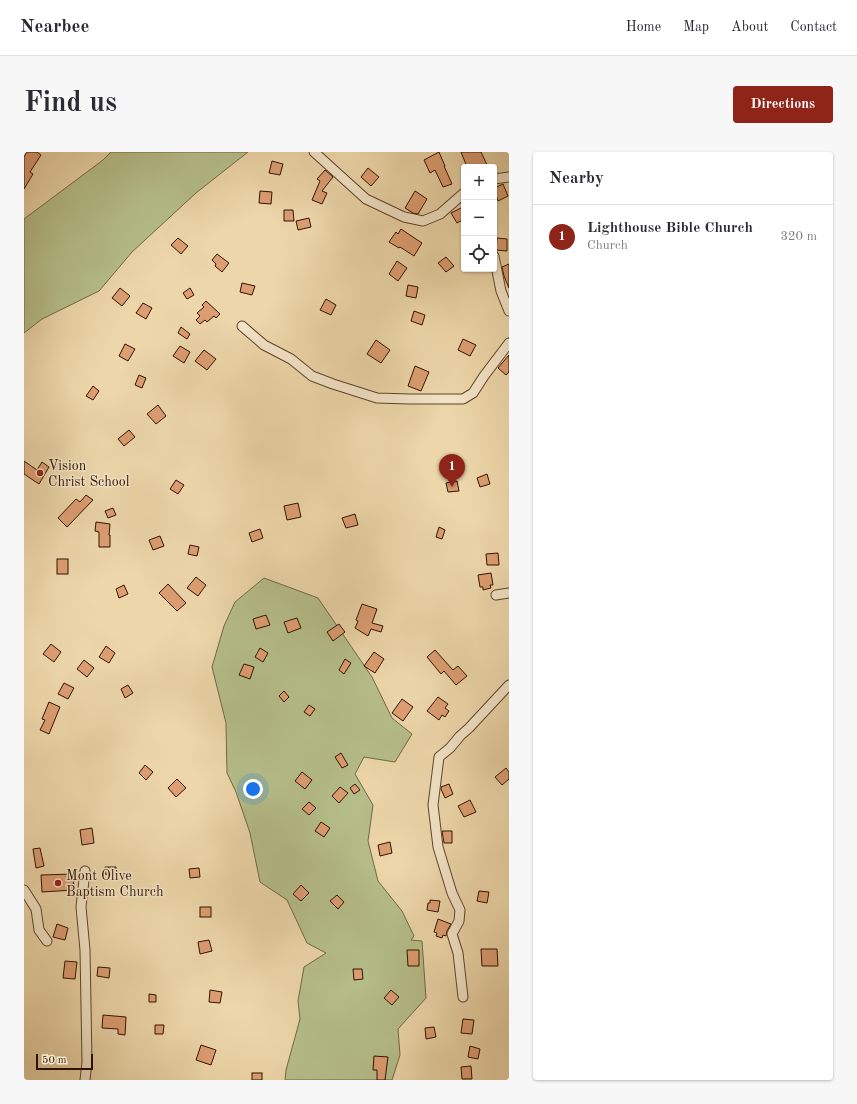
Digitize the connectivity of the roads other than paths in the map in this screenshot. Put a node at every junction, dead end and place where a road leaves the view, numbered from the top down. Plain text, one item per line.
1 (314, 152) edge
2 (509, 177) edge
3 (497, 179) edge
4 (461, 198) edge
5 (497, 271) edge
6 (509, 311) edge
7 (242, 326) dead end
8 (509, 343) edge
9 (509, 593) edge
10 (496, 595) dead end
11 (509, 685) edge
12 (85, 871) dead end
13 (24, 890) edge
14 (48, 941) dead end
15 (463, 997) dead end
16 (86, 1080) edge

1 - 4 street
2 - 3 street
5 - 6 street
7 - 8 street
9 - 10 street
11 - 15 street
12 - 16 street
13 - 14 street

